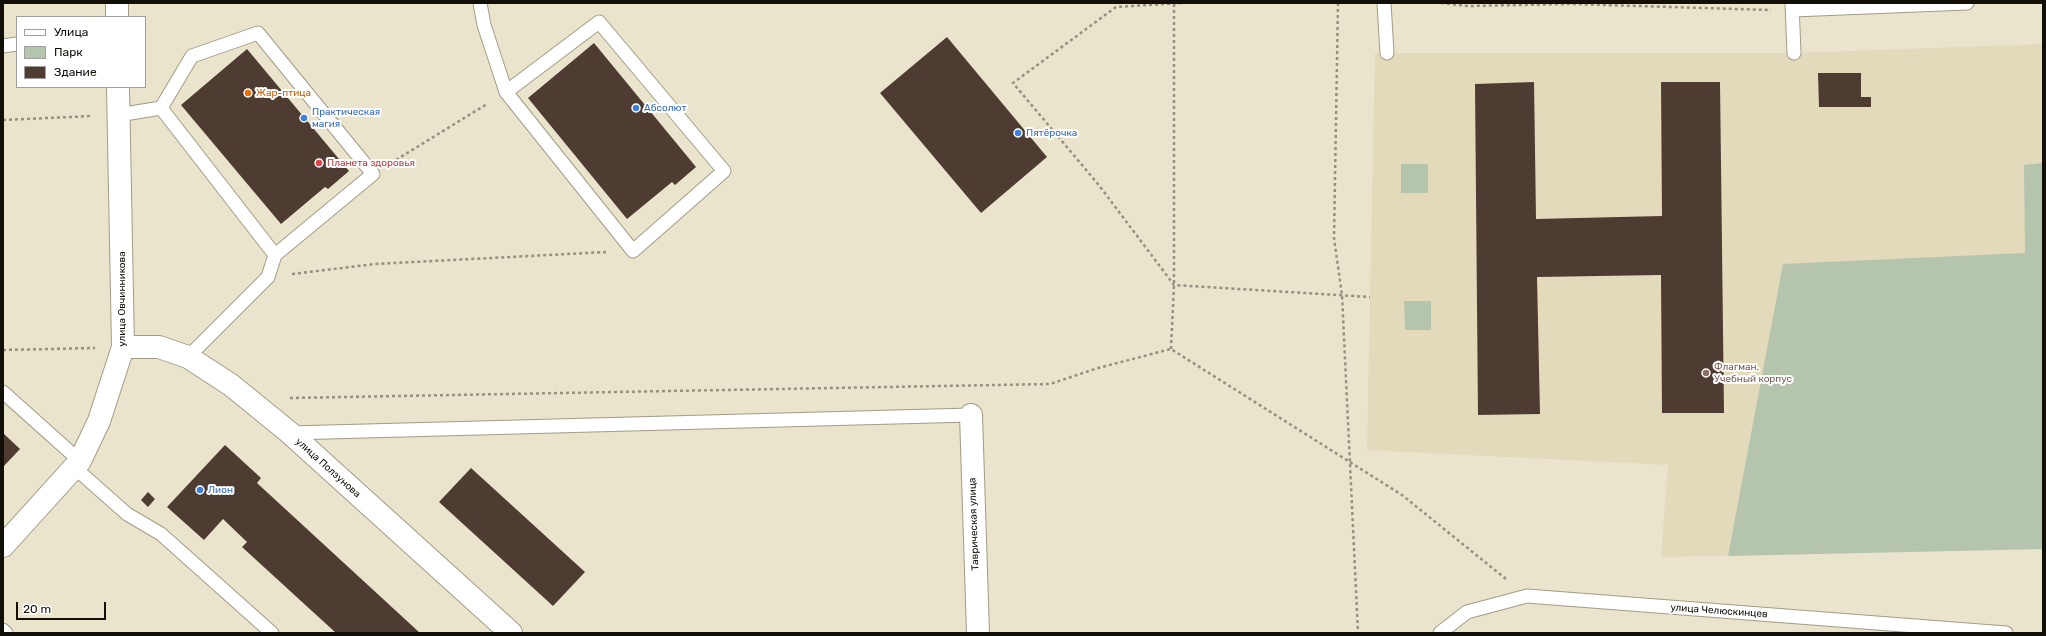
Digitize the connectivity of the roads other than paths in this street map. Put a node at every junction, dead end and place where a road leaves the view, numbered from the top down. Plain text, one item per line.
1 (117, 3) edge
2 (480, 3) edge
3 (1384, 3) edge
4 (1967, 3) edge
5 (1792, 7) edge
6 (117, 16) edge
7 (16, 44) edge
8 (3, 46) edge
9 (1387, 53) dead end
10 (1794, 53) dead end
11 (118, 88) edge
12 (506, 92) junction
13 (161, 108) junction
14 (118, 115) junction
15 (275, 255) junction
16 (124, 347) junction
17 (188, 357) junction
18 (3, 392) edge
19 (970, 415) joint
20 (290, 434) junction
21 (78, 464) junction
22 (3, 546) edge
23 (3, 630) edge
24 (6, 633) edge
25 (272, 633) edge
26 (511, 633) edge
27 (978, 633) edge
28 (1440, 633) edge
29 (2006, 633) edge

1 - 6 street
2 - 12 lane
3 - 9 lane
4 - 5 lane
5 - 10 lane
7 - 8 lane
11 - 14 street, улица Овчинникова
12 - 12 lane
13 - 14 lane
13 - 15 lane
13 - 15 lane
14 - 16 street, улица Овчинникова
15 - 17 lane
16 - 17 street, улица Ползунова
16 - 21 street, улица Овчинникова
17 - 20 street, улица Ползунова
18 - 21 lane
19 - 20 lane
19 - 27 street, Таврическая улица
20 - 26 street, улица Ползунова
21 - 22 street, улица Овчинникова
21 - 25 lane
23 - 24 lane
28 - 29 lane, улица Челюскинцев

